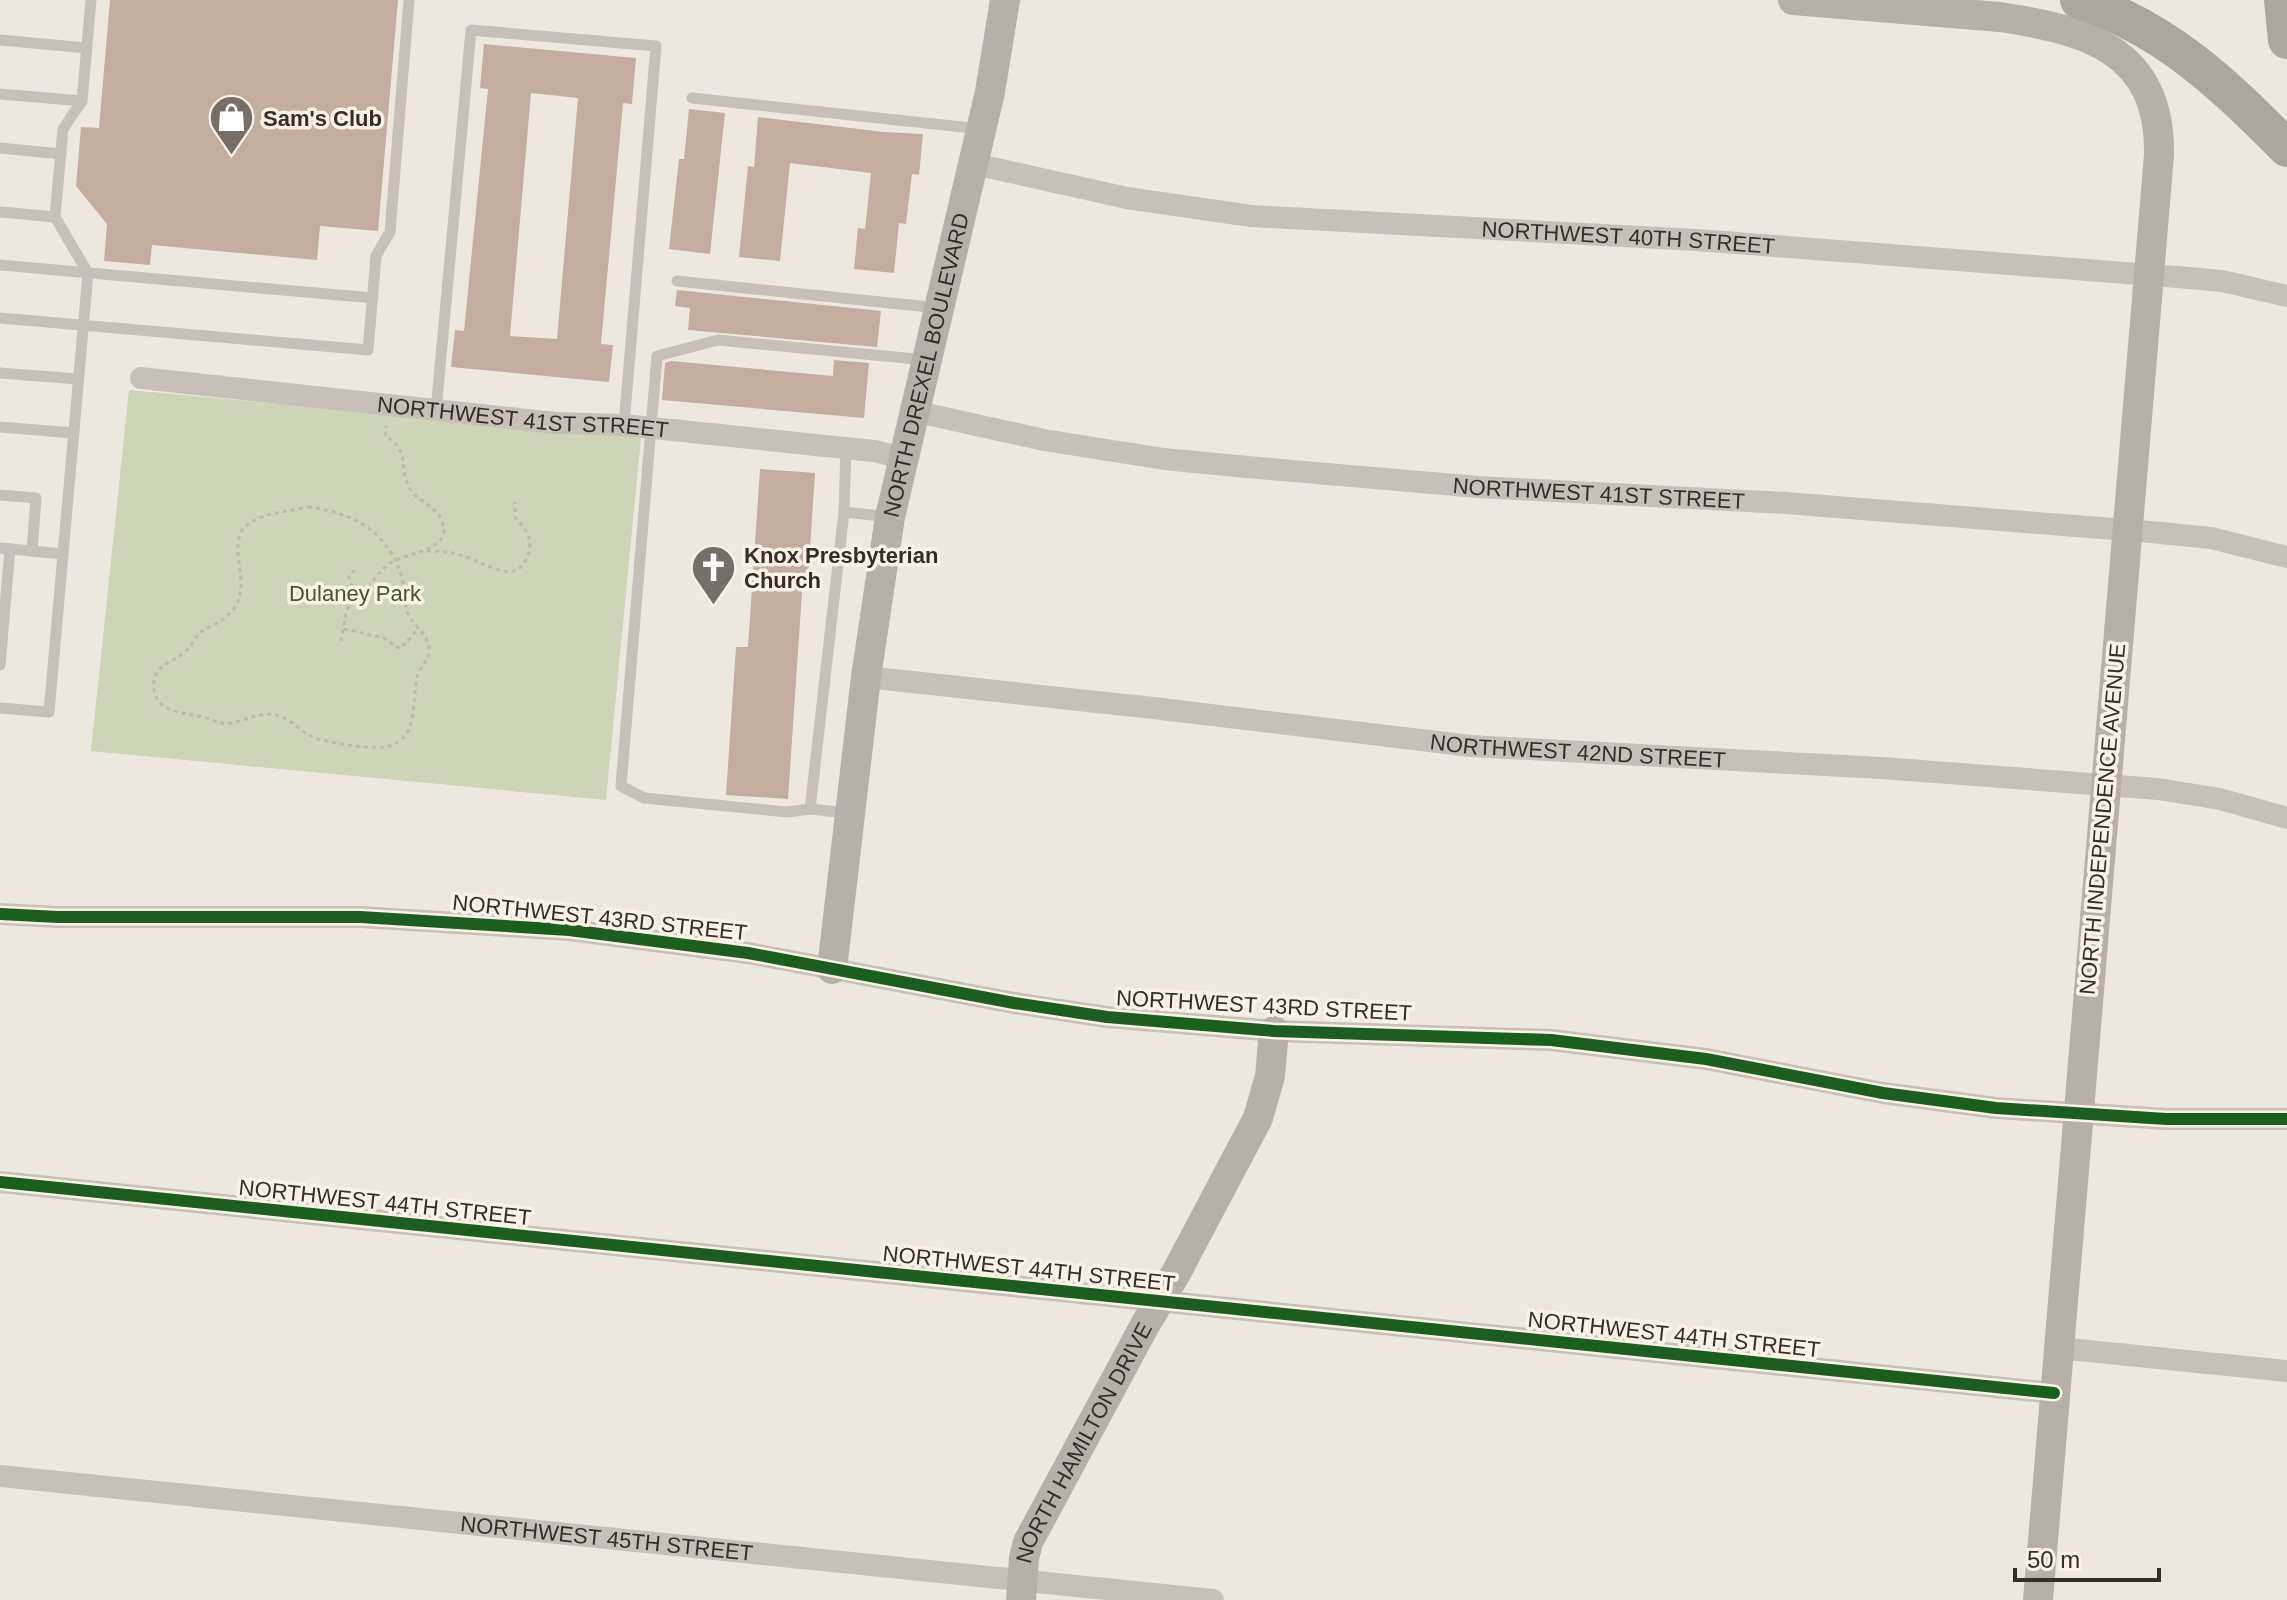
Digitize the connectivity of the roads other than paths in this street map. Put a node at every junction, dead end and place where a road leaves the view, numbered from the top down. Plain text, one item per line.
1 (91, 0) edge
2 (409, 0) edge
3 (1005, 0) edge
4 (1793, 0) edge
5 (2079, 0) edge
6 (2283, 0) edge
7 (0, 40) edge
8 (2287, 40) edge
9 (87, 48) junction
10 (0, 94) edge
11 (692, 98) dead end
12 (82, 101) junction
13 (982, 129) junction
14 (0, 148) edge
15 (2287, 148) edge
16 (61, 154) junction
17 (974, 164) junction
18 (0, 212) edge
19 (55, 217) junction
20 (0, 265) edge
21 (88, 273) junction
22 (2149, 275) junction
23 (677, 281) dead end
24 (2287, 296) edge
25 (373, 298) junction
26 (940, 308) junction
27 (0, 318) edge
28 (83, 325) junction
29 (927, 360) junction
30 (0, 373) edge
31 (141, 378) dead end
32 (78, 379) junction
33 (436, 411) junction
34 (913, 411) junction
35 (624, 425) junction
36 (0, 427) edge
37 (652, 427) junction
38 (74, 433) junction
39 (846, 448) junction
40 (903, 458) junction
41 (0, 495) edge
42 (844, 512) junction
43 (890, 517) junction
44 (2126, 530) junction
45 (5, 549) edge
46 (32, 551) junction
47 (63, 554) junction
48 (2287, 557) edge
49 (0, 665) edge
50 (866, 677) junction
51 (0, 708) edge
52 (2105, 785) junction
53 (810, 809) junction
54 (850, 813) junction
55 (2287, 818) edge
56 (0, 914) edge
57 (832, 969) junction
58 (1274, 1031) junction
59 (2078, 1114) junction
60 (2287, 1119) edge
61 (0, 1182) edge
62 (1159, 1302) junction
63 (2058, 1348) junction
64 (2287, 1371) edge
65 (2054, 1393) junction
66 (0, 1476) edge
67 (1022, 1590) edge
68 (1213, 1600) edge
69 (2038, 1600) edge

1 - 9 lane
2 - 25 lane
3 - 13 street, NORTH DREXEL BOULEVARD
4 - 22 street, NORTH INDEPENDENCE AVENUE
5 - 15 highway
6 - 8 highway
7 - 9 lane
9 - 12 lane
10 - 12 lane
11 - 13 lane
12 - 16 lane
13 - 17 street, NORTH DREXEL BOULEVARD
14 - 16 lane
16 - 19 lane
17 - 22 street, NORTHWEST 40TH STREET
17 - 26 street, NORTH DREXEL BOULEVARD
18 - 19 lane
19 - 21 lane
20 - 21 lane
21 - 25 lane
21 - 28 lane
22 - 24 street, NORTHWEST 40TH STREET
22 - 44 street, NORTH INDEPENDENCE AVENUE
23 - 26 lane
25 - 28 lane
26 - 29 street, NORTH DREXEL BOULEVARD
27 - 28 lane
28 - 32 lane
29 - 34 street, NORTH DREXEL BOULEVARD
29 - 37 lane
30 - 32 lane
31 - 33 street, NORTHWEST 41ST STREET
32 - 38 lane
33 - 35 street, NORTHWEST 41ST STREET
33 - 35 lane
34 - 40 street, NORTH DREXEL BOULEVARD
34 - 44 street, NORTHWEST 41ST STREET
35 - 37 street, NORTHWEST 41ST STREET
36 - 38 lane
37 - 39 street, NORTHWEST 41ST STREET
37 - 53 lane
38 - 47 lane
39 - 40 street, NORTHWEST 41ST STREET
39 - 42 lane
40 - 43 street, NORTH DREXEL BOULEVARD
41 - 46 lane
42 - 43 lane
42 - 53 lane
43 - 50 street, NORTH DREXEL BOULEVARD
44 - 48 street, NORTHWEST 41ST STREET
44 - 52 street, NORTH INDEPENDENCE AVENUE
45 - 46 lane
45 - 49 lane
46 - 47 lane
47 - 51 lane
50 - 52 street, NORTHWEST 42ND STREET
50 - 54 street, NORTH DREXEL BOULEVARD
52 - 55 street, NORTHWEST 42ND STREET
52 - 59 street, NORTH INDEPENDENCE AVENUE
53 - 54 lane
54 - 57 street, NORTH DREXEL BOULEVARD
56 - 57 street, NORTHWEST 43RD STREET
57 - 58 street, NORTHWEST 43RD STREET
58 - 59 street, NORTHWEST 43RD STREET
58 - 62 street, NORTH HAMILTON DRIVE
59 - 60 street, NORTHWEST 43RD STREET
59 - 63 street, NORTH INDEPENDENCE AVENUE
61 - 62 street, NORTHWEST 44TH STREET
62 - 65 street, NORTHWEST 44TH STREET
62 - 67 street, NORTH HAMILTON DRIVE
63 - 64 street
63 - 65 street, NORTH INDEPENDENCE AVENUE
65 - 69 street, NORTH INDEPENDENCE AVENUE
66 - 67 street, NORTHWEST 45TH STREET
67 - 68 street, NORTHWEST 45TH STREET

